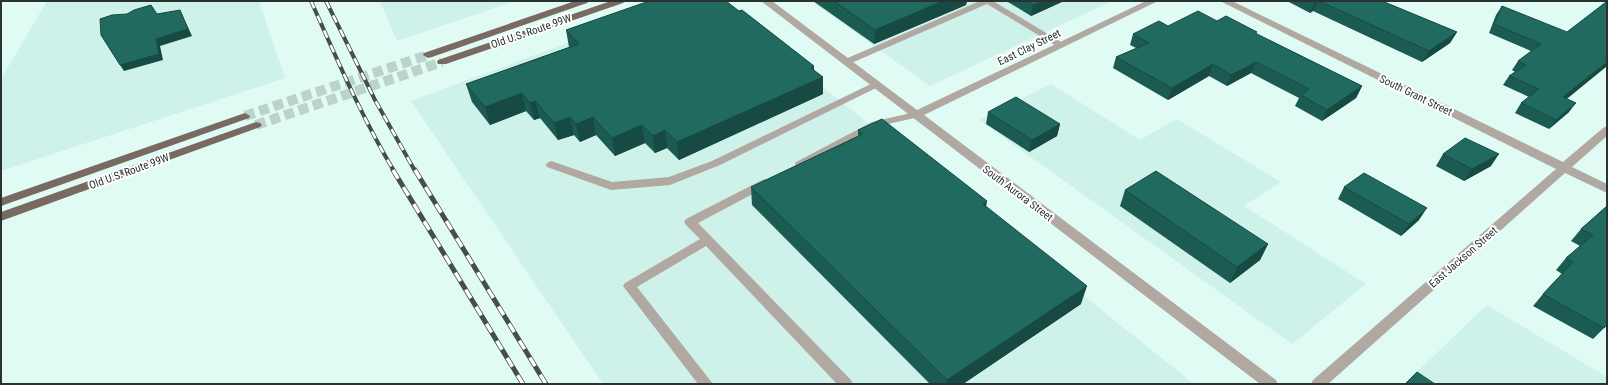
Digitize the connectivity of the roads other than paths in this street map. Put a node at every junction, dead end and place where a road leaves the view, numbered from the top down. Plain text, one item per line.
1 (584, 1) edge
2 (620, 1) edge
3 (766, 1) edge
4 (987, 1) edge
5 (1153, 1) edge
6 (1225, 1) edge
7 (1061, 45) junction
8 (428, 54) tunnel mouth
9 (442, 62) tunnel mouth
10 (846, 62) junction
11 (876, 85) junction
12 (915, 115) junction
13 (245, 116) tunnel mouth
14 (256, 125) tunnel mouth
15 (1607, 130) edge
16 (551, 165) dead end
17 (794, 168) edge
18 (1564, 168) junction
19 (773, 178) edge
20 (1607, 189) edge
21 (1, 202) edge
22 (1, 217) edge
23 (708, 240) junction
24 (706, 384) edge
25 (846, 384) edge
26 (1271, 384) edge
27 (1318, 384) edge

1 - 8 main road, Old U.S. Route 99W
2 - 9 main road, Old U.S. Route 99W
3 - 10 street, South Aurora Street
4 - 7 lane
4 - 10 lane
5 - 7 street, East Clay Street
6 - 18 street, South Grant Street
7 - 12 street, East Clay Street
10 - 11 street, South Aurora Street
11 - 12 street, South Aurora Street
11 - 16 lane
12 - 17 lane
12 - 26 street, South Aurora Street
13 - 21 main road, Old U.S. Route 99W
14 - 22 main road, Old U.S. Route 99W
15 - 18 street, East Jackson Street
18 - 20 street, South Grant Street
18 - 27 street, East Jackson Street
19 - 23 lane
23 - 24 lane
23 - 25 lane

